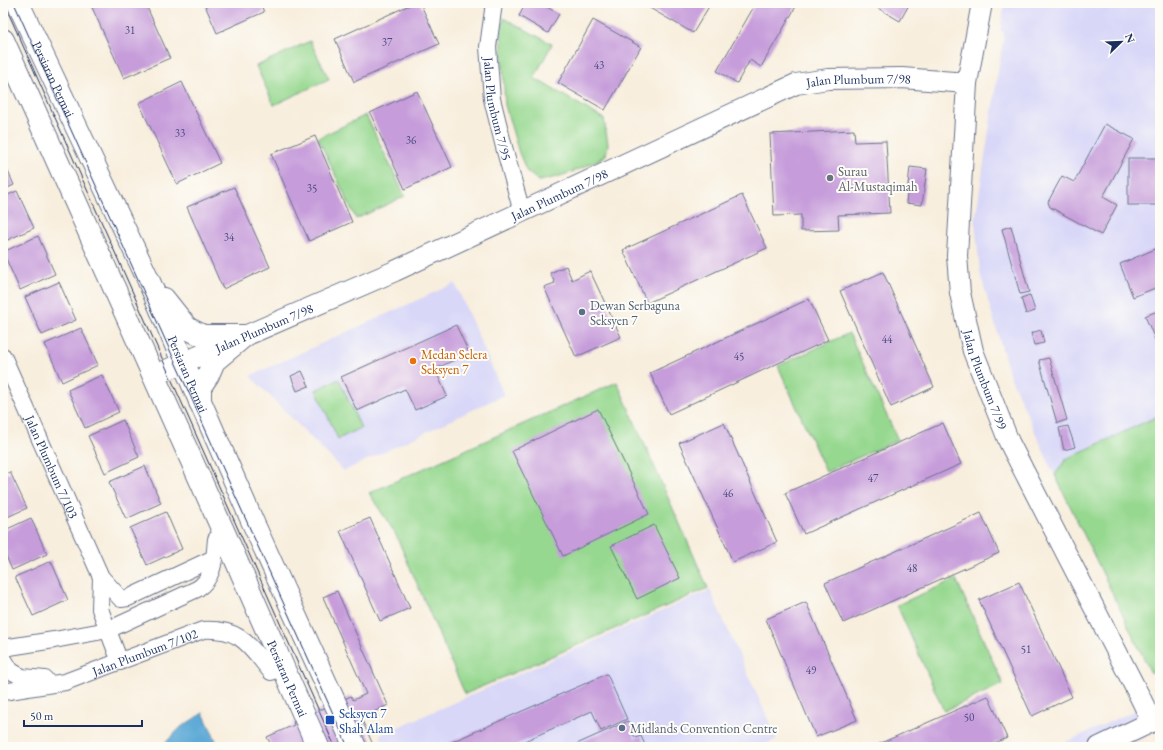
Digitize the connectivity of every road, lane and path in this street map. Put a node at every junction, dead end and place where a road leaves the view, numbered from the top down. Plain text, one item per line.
1 (18, 3) edge
2 (494, 3) edge
3 (982, 3) edge
4 (3, 40) edge
5 (967, 83) junction
6 (522, 212) junction
7 (98, 252) junction
8 (148, 279) junction
9 (244, 336) junction
10 (3, 356) edge
11 (173, 367) junction
12 (200, 402) junction
13 (218, 544) junction
14 (101, 578) junction
15 (108, 630) junction
16 (3, 648) edge
17 (3, 658) edge
18 (120, 662) junction
19 (271, 672) junction
20 (65, 682) junction
21 (3, 692) edge
22 (1156, 720) edge
23 (303, 747) edge
24 (318, 747) edge
25 (354, 747) edge
26 (1099, 747) edge

1 - 8 main road, Persiaran Permai
2 - 6 street, Jalan Plumbum 7/95
3 - 5 street, Jalan Plumbum 7/99
4 - 7 main road, Persiaran Permai
5 - 6 street, Jalan Plumbum 7/98
5 - 22 street, Jalan Plumbum 7/99
6 - 9 street, Jalan Plumbum 7/98
7 - 11 main road
7 - 13 main road, Persiaran Permai
8 - 9 main road
8 - 11 main road, Persiaran Permai
9 - 11 street, Jalan Plumbum 7/98
9 - 12 main road
10 - 14 street, Jalan Plumbum 7/103
11 - 12 main road, Persiaran Permai
11 - 13 main road
12 - 25 main road, Persiaran Permai
13 - 14 street
13 - 15 street
13 - 19 main road
13 - 24 main road, Persiaran Permai
14 - 15 street
15 - 16 street
15 - 18 street
17 - 20 street
18 - 19 street, Jalan Plumbum 7/102
18 - 20 street, Jalan Plumbum 7/102
19 - 23 main road
20 - 21 street, Jalan Plumbum 7/102
22 - 26 street

